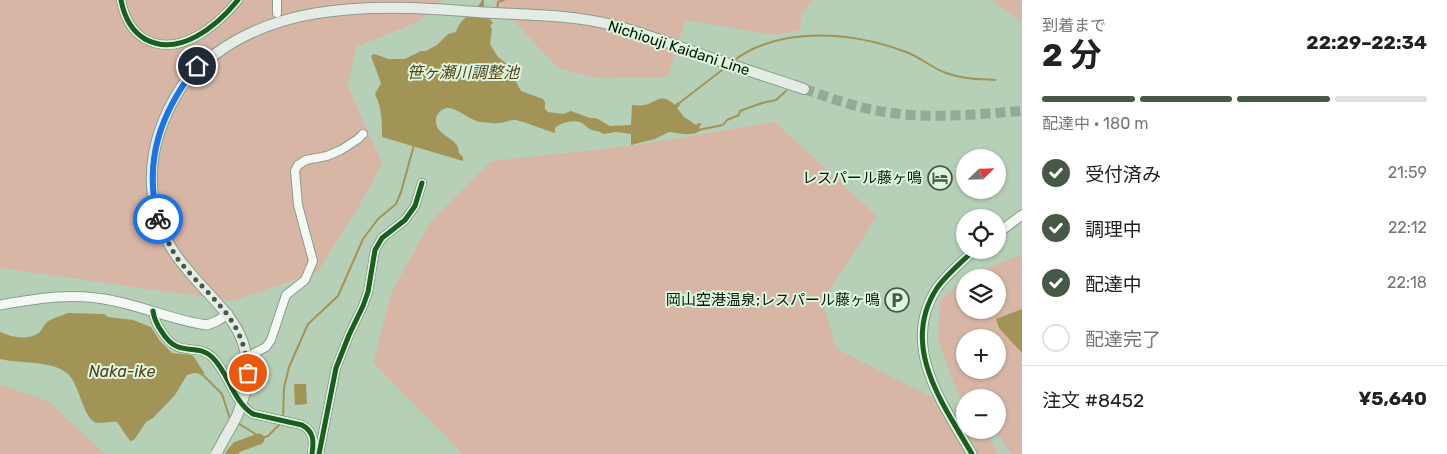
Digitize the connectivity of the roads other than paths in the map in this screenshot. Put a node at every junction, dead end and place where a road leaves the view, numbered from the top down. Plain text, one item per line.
1 (121, 0) edge
2 (238, 0) edge
3 (277, 0) edge
4 (416, 4) edge
5 (277, 13) junction
6 (804, 89) tunnel mouth
7 (363, 134) dead end
8 (422, 183) dead end
9 (1022, 215) edge
10 (1006, 227) edge
11 (965, 259) edge
12 (0, 305) edge
13 (153, 311) junction
14 (228, 314) junction
15 (247, 356) junction
16 (216, 454) edge
17 (312, 454) edge
18 (319, 454) edge
19 (972, 454) edge

1 - 2 street
3 - 5 street
4 - 5 main road, Nichiouji Kaidani Line
4 - 6 main road, Nichiouji Kaidani Line
5 - 14 main road, Nichiouji Kaidani Line
7 - 15 street
8 - 18 street
9 - 10 street
11 - 19 street
12 - 13 street
13 - 14 street
13 - 17 street
14 - 15 main road, Nichiouji Kaidani Line
15 - 16 main road, Nichiouji Kaidani Line, bridge

